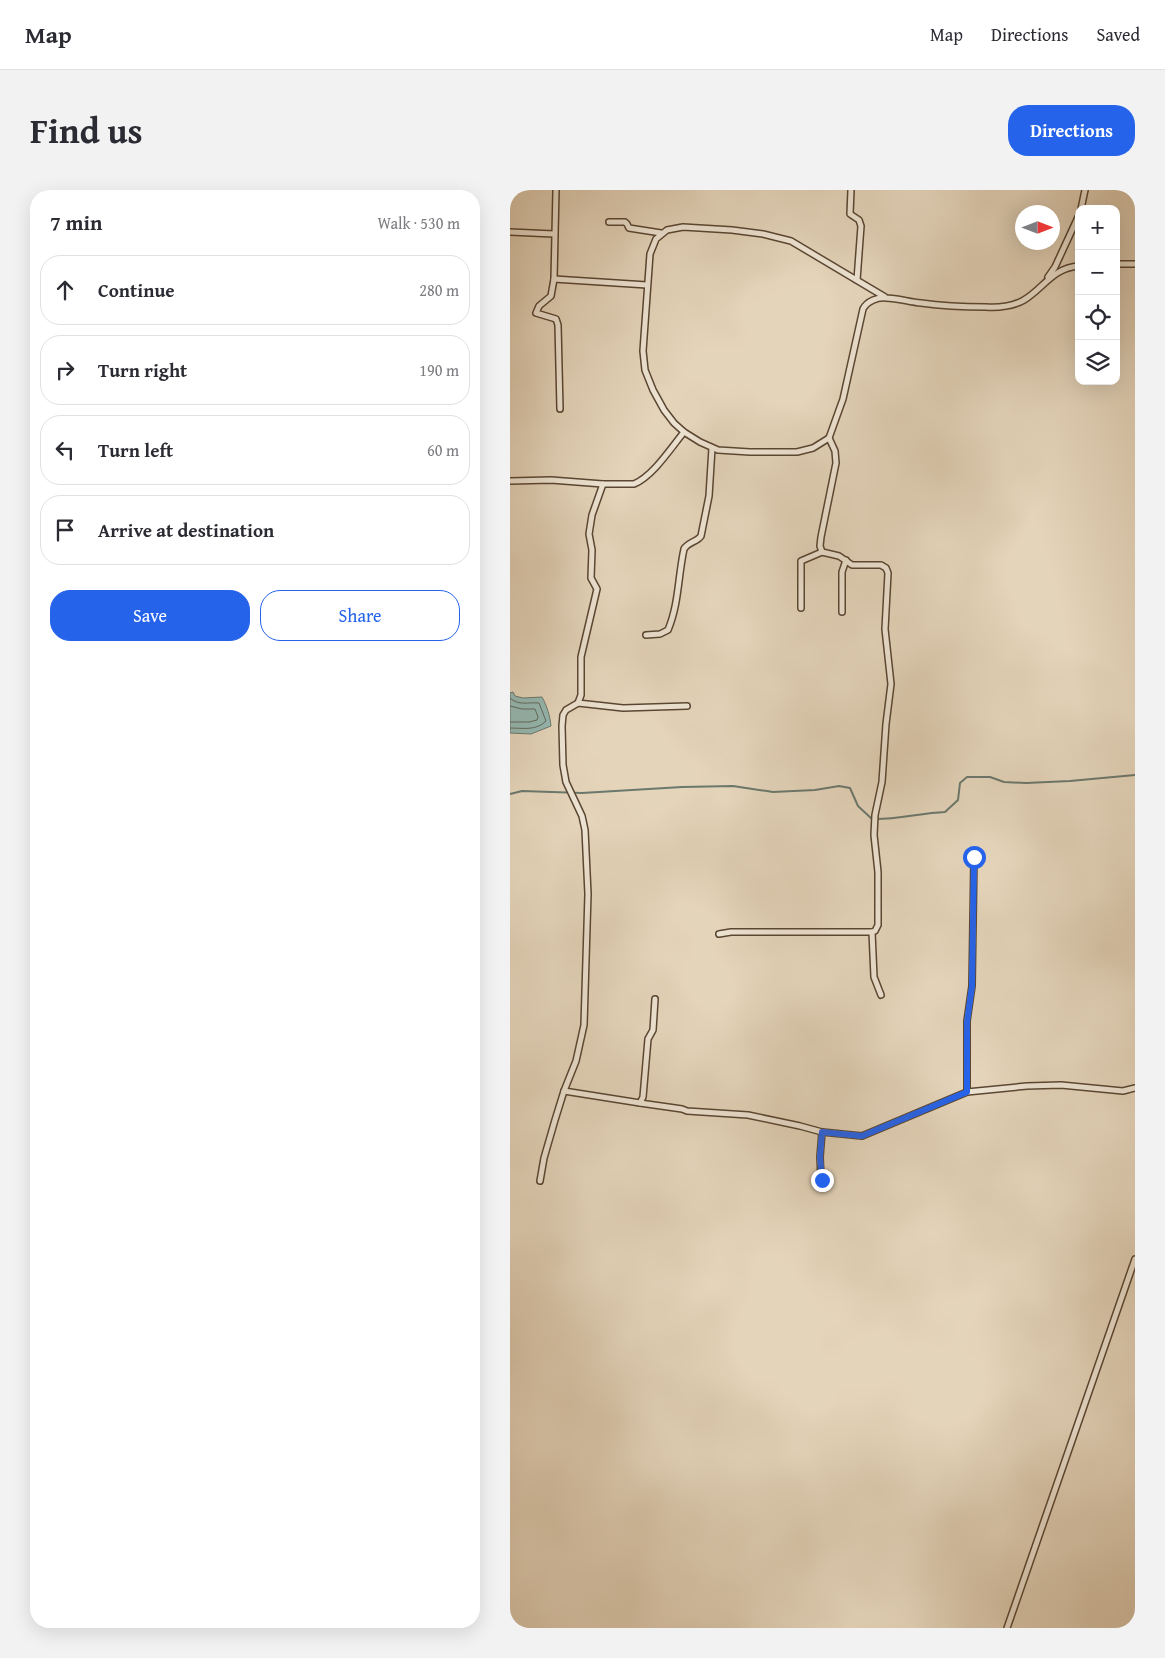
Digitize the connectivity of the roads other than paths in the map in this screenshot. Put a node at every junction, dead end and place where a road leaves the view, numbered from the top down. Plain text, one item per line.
1 (556, 190) edge
2 (851, 190) edge
3 (1085, 190) edge
4 (1081, 205) edge
5 (609, 222) dead end
6 (1075, 224) edge
7 (510, 232) edge
8 (661, 233) junction
9 (554, 234) junction
10 (1120, 264) edge
11 (1135, 264) edge
12 (1075, 267) edge
13 (554, 279) junction
14 (857, 280) junction
15 (1047, 280) junction
16 (647, 285) junction
17 (885, 297) junction
18 (560, 409) dead end
19 (684, 432) junction
20 (828, 438) junction
21 (712, 448) junction
22 (510, 481) edge
23 (603, 484) junction
24 (822, 552) junction
25 (846, 560) junction
26 (801, 608) dead end
27 (842, 612) dead end
28 (646, 635) dead end
29 (578, 703) junction
30 (687, 706) dead end
31 (974, 857) dead end
32 (872, 932) junction
33 (719, 934) dead end
34 (881, 995) dead end
35 (655, 999) dead end
36 (1135, 1088) edge
37 (564, 1090) junction
38 (967, 1092) junction
39 (640, 1103) junction
40 (822, 1132) junction
41 (822, 1180) dead end
42 (540, 1181) dead end
43 (1135, 1259) edge
44 (1007, 1628) edge

1 - 9 street
2 - 14 street
3 - 4 street
5 - 8 street
6 - 15 street
7 - 9 street
8 - 14 street
8 - 16 street
9 - 13 street
10 - 11 street
12 - 15 street
13 - 16 street
13 - 18 street
14 - 17 street
15 - 17 street
16 - 19 street
17 - 20 street
19 - 21 street
19 - 23 street
20 - 21 street
20 - 24 street
21 - 28 street
22 - 23 street
23 - 29 street
24 - 25 street
24 - 26 street
25 - 27 street
25 - 32 street
29 - 30 street
29 - 37 street
31 - 38 street
32 - 33 street
32 - 34 street
35 - 39 street
36 - 38 street
37 - 39 street
37 - 42 street
38 - 40 street
39 - 40 street
40 - 41 street
43 - 44 street

